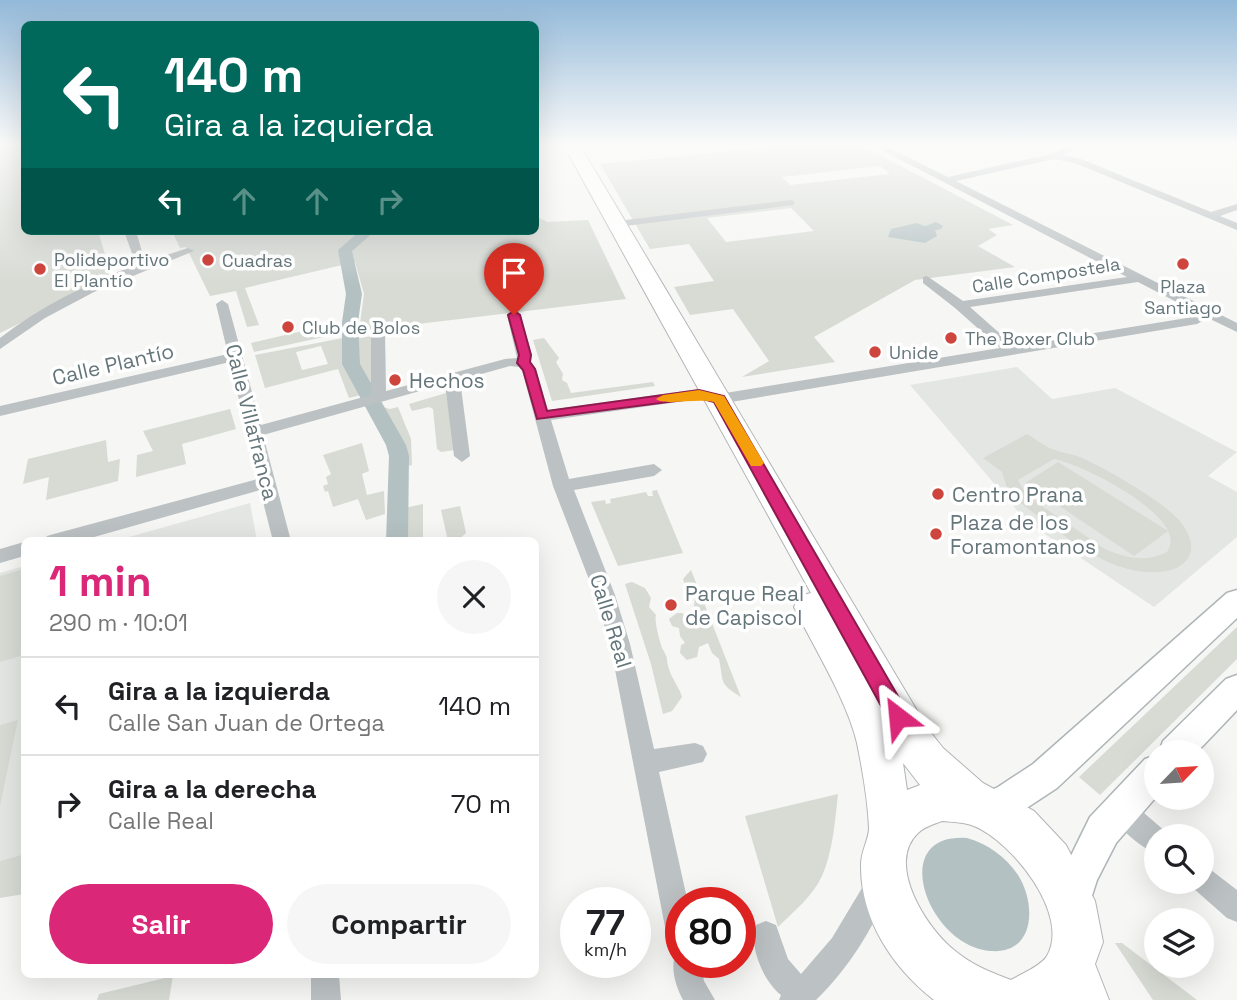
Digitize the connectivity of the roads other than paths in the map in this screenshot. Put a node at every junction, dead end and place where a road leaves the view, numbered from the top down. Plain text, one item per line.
1 (588, 191) edge
2 (598, 191) edge
3 (965, 191) edge
4 (1149, 191) edge
5 (790, 204) dead end
6 (1237, 208) edge
7 (1210, 216) junction
8 (617, 224) junction
9 (1237, 227) edge
10 (131, 235) edge
11 (188, 251) dead end
12 (138, 266) junction
13 (1137, 279) junction
14 (927, 280) dead end
15 (222, 304) dead end
16 (960, 305) junction
17 (1205, 314) junction
18 (514, 315) dead end
19 (1237, 328) edge
20 (378, 331) dead end
21 (4, 341) edge
22 (1011, 351) junction
23 (235, 357) junction
24 (523, 363) junction
25 (452, 378) junction
26 (709, 396) junction
27 (373, 400) junction
28 (0, 411) edge
29 (542, 416) junction
30 (254, 432) junction
31 (461, 456) dead end
32 (654, 470) dead end
33 (267, 482) junction
34 (562, 486) junction
35 (68, 537) edge
36 (281, 537) edge
37 (21, 550) edge
38 (0, 556) edge
39 (1237, 601) edge
40 (1237, 690) edge
41 (1187, 740) edge
42 (695, 754) dead end
43 (646, 762) junction
44 (1144, 784) edge
45 (981, 806) junction
46 (1120, 809) junction
47 (1144, 830) edge
48 (888, 851) junction
49 (671, 887) edge
50 (1214, 889) edge
51 (1072, 905) junction
52 (1237, 908) edge
53 (766, 935) dead end
54 (325, 978) edge
55 (689, 978) edge
56 (1076, 984) edge
57 (799, 996) edge
58 (326, 1000) edge
59 (700, 1000) edge
60 (995, 1000) edge

1 - 26 highway
2 - 8 highway
3 - 13 street
4 - 7 street
5 - 8 street
6 - 7 street
7 - 9 street
8 - 26 highway
10 - 12 street
11 - 12 street
12 - 21 street
13 - 16 street, Calle Compostela
13 - 17 street
14 - 16 street
15 - 23 street, Calle Villafranca
16 - 22 street
17 - 19 street
17 - 22 street
18 - 24 street, Calle Real
20 - 27 street
22 - 26 street
23 - 28 street, Calle Plantío
23 - 30 street, Calle Villafranca
24 - 25 street
24 - 29 street, Calle Real
25 - 27 street
25 - 31 street
26 - 29 street
26 - 45 highway
26 - 48 highway
27 - 30 street
29 - 34 street, Calle Real
30 - 33 street, Calle Villafranca
32 - 34 street
33 - 35 street
33 - 36 street, Calle Villafranca
34 - 43 street, Calle Real
37 - 38 street
39 - 45 street
40 - 41 street
42 - 43 street
43 - 49 street, Calle Real
44 - 46 street
45 - 48 highway
45 - 51 highway
46 - 47 street
46 - 51 street
48 - 57 street
48 - 60 highway
50 - 52 street
51 - 56 highway
53 - 57 street
54 - 58 street
55 - 59 street
56 - 60 highway

